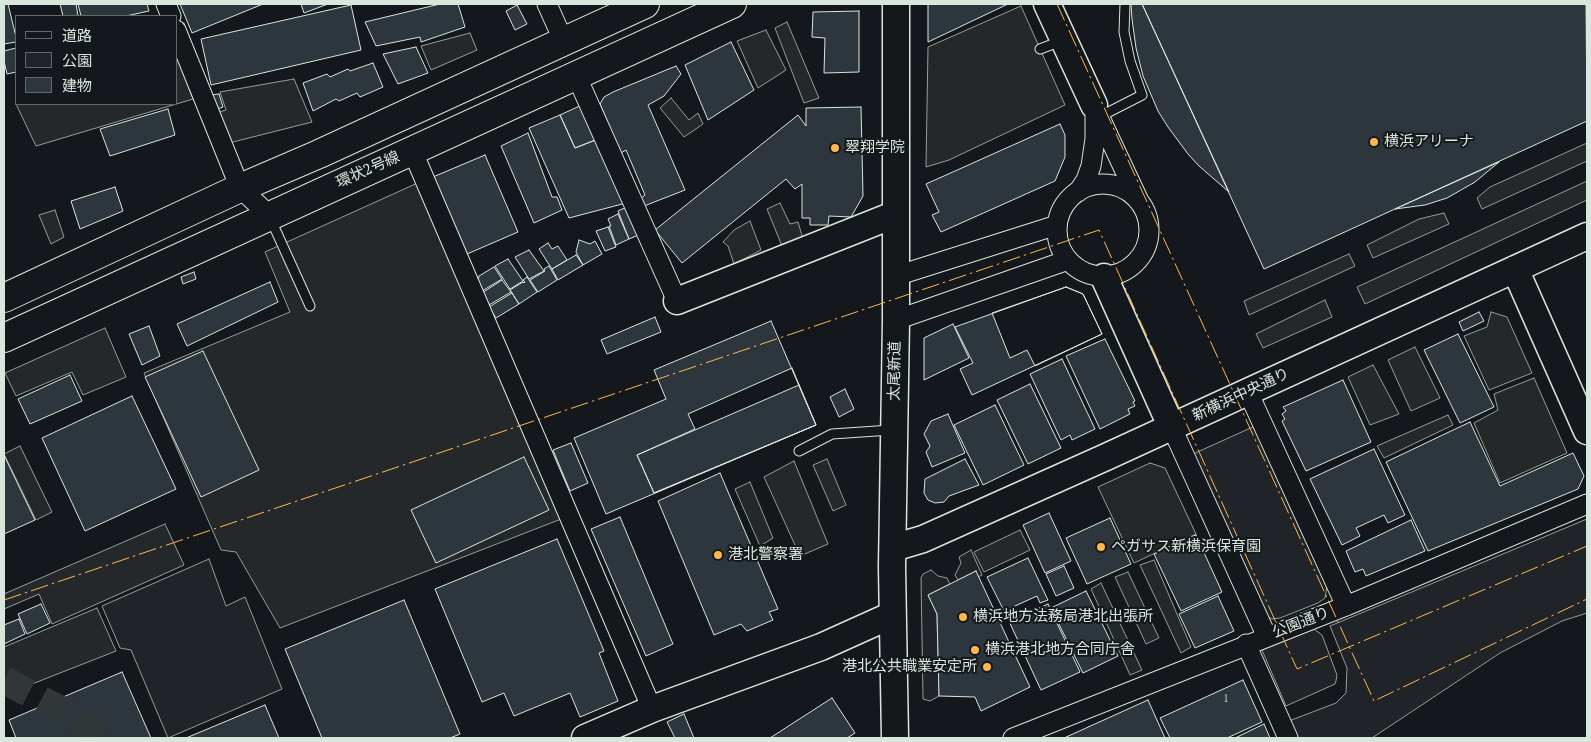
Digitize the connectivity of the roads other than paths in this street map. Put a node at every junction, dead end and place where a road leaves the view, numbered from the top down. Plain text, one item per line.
1 (547, 4) edge
2 (646, 4) edge
3 (732, 4) edge
4 (896, 4) edge
5 (1047, 4) edge
6 (1125, 4) edge
7 (178, 35) edge
8 (564, 42) junction
9 (576, 75) junction
10 (1096, 113) junction
11 (412, 150) junction
12 (240, 188) junction
13 (1078, 192) junction
14 (1140, 203) junction
15 (896, 214) junction
16 (268, 215) junction
17 (1057, 225) junction
18 (1587, 236) edge
19 (1068, 260) junction
20 (1515, 269) junction
21 (896, 276) junction
22 (1104, 277) junction
23 (4, 298) edge
24 (677, 300) joint
25 (310, 306) dead end
26 (896, 320) junction
27 (4, 338) edge
28 (1248, 392) junction
29 (1172, 428) junction
30 (894, 430) junction
31 (1587, 431) edge
32 (799, 452) dead end
33 (1587, 504) edge
34 (892, 548) junction
35 (1346, 606) junction
36 (892, 615) junction
37 (1267, 637) junction
38 (1246, 644) junction
39 (652, 709) junction
40 (585, 738) edge
41 (895, 738) edge
42 (1013, 738) edge
43 (1288, 738) edge

1 - 8 street
2 - 8 main road
3 - 9 main road, 環状2号線
4 - 15 street, 太尾新道
5 - 10 street
6 - 10 lane
7 - 12 street
8 - 12 main road
9 - 11 main road, 環状2号線
9 - 24 street
10 - 13 street
10 - 14 street
11 - 16 main road, 環状2号線
11 - 39 street
12 - 16 street
12 - 23 main road
13 - 14 street
13 - 17 street
14 - 22 street
15 - 21 street, 太尾新道
15 - 24 street
16 - 25 lane
16 - 27 main road, 環状2号線
17 - 19 street
17 - 21 street
18 - 20 street, 新横浜中央通り
19 - 22 street
19 - 26 street
20 - 28 street, 新横浜中央通り
20 - 31 street
21 - 26 street, 太尾新道
22 - 29 street
26 - 30 street, 太尾新道
28 - 29 street, 新横浜中央通り
28 - 35 street
29 - 34 street, 新横浜中央通り
29 - 37 street
30 - 32 lane
30 - 34 street, 太尾新道
33 - 35 street, 公園通り
34 - 36 street, 太尾新道
35 - 37 street, 公園通り
36 - 39 street
36 - 41 street, 太尾新道
37 - 38 street, 公園通り
38 - 42 street, 公園通り
38 - 43 street
39 - 40 street

